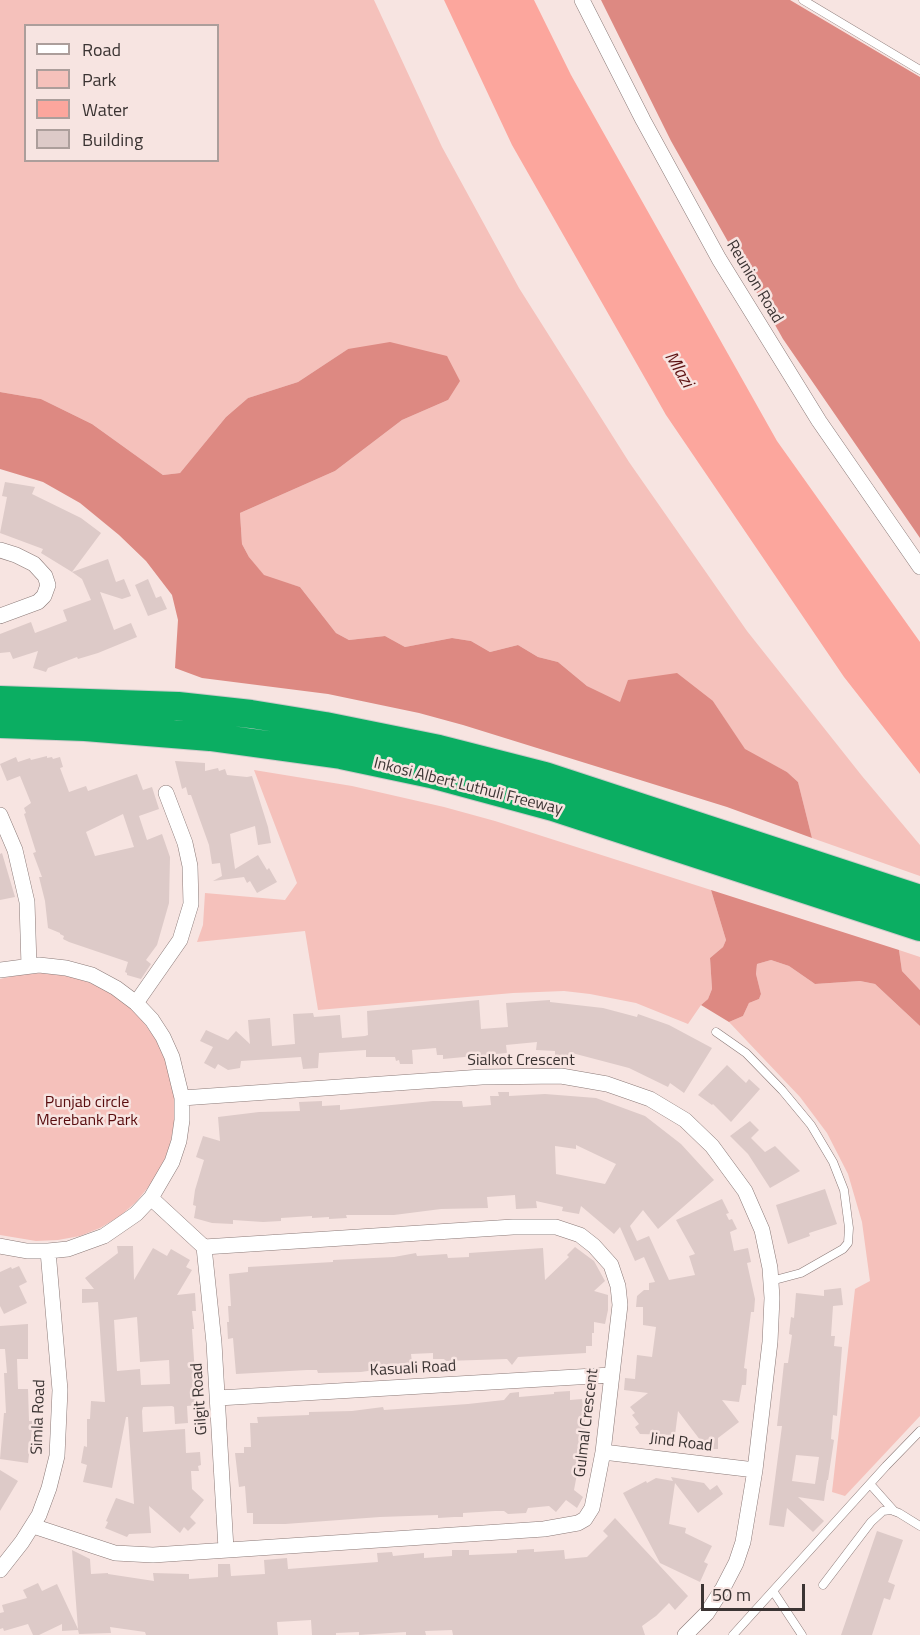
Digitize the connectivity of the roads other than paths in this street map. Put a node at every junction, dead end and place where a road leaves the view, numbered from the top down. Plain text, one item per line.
1 (582, 0) edge
2 (803, 0) edge
3 (920, 70) edge
4 (0, 550) edge
5 (920, 567) edge
6 (0, 616) edge
7 (0, 686) edge
8 (0, 700) edge
9 (178, 706) junction
10 (0, 724) edge
11 (85, 727) junction
12 (0, 739) edge
13 (166, 794) dead end
14 (0, 815) edge
15 (920, 899) edge
16 (920, 927) edge
17 (29, 966) junction
18 (0, 970) edge
19 (136, 1003) junction
20 (716, 1032) dead end
21 (182, 1098) junction
22 (152, 1198) junction
23 (0, 1246) edge
24 (204, 1247) junction
25 (48, 1251) junction
26 (771, 1281) junction
27 (611, 1375) junction
28 (218, 1398) junction
29 (920, 1431) edge
30 (603, 1452) junction
31 (755, 1470) junction
32 (870, 1484) junction
33 (894, 1511) junction
34 (33, 1526) junction
35 (920, 1526) edge
36 (226, 1549) junction
37 (0, 1570) edge
38 (823, 1585) dead end
39 (773, 1592) junction
40 (685, 1635) edge
41 (733, 1635) edge
42 (802, 1635) edge

1 - 5 street, Reunion Road
2 - 3 lane
4 - 6 street
7 - 9 highway
8 - 9 highway, Inkosi Albert Luthuli Freeway
9 - 15 highway, Inkosi Albert Luthuli Freeway
10 - 11 highway, Inkosi Albert Luthuli Freeway
11 - 12 highway
11 - 16 highway, Inkosi Albert Luthuli Freeway
13 - 19 street
14 - 17 street
17 - 18 street
17 - 19 street
19 - 21 street
20 - 26 lane
21 - 22 street
21 - 26 street, Sialkot Crescent
22 - 24 street
22 - 25 street
23 - 25 street
24 - 27 street, Gulmal Crescent
24 - 28 street, Gilgit Road
25 - 34 street, Simla Road
26 - 31 street, Sialkot Crescent
27 - 28 street, Kasuali Road
27 - 30 street, Gulmal Crescent
28 - 36 street, Gilgit Road
29 - 32 lane
30 - 31 street, Jind Road
30 - 36 street, Gulmal Crescent
31 - 40 street, Sialkot Crescent
32 - 33 lane
32 - 39 lane
33 - 35 lane
33 - 38 lane
34 - 36 street, Gulmal Crescent
34 - 37 street, Simla Road
39 - 41 lane
39 - 42 lane

